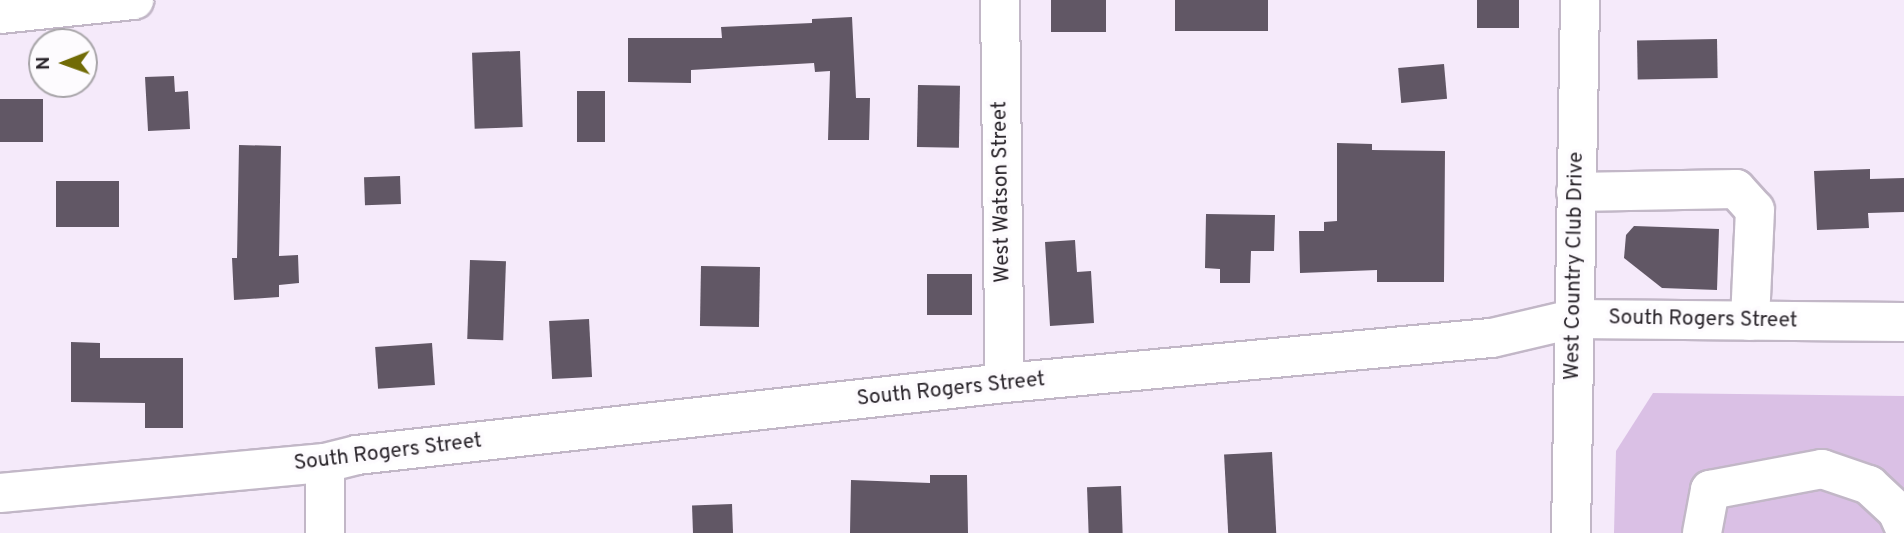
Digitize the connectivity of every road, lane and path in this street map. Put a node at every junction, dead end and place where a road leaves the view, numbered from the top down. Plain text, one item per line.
1 (134, 0) edge
2 (1000, 0) edge
3 (1580, 0) edge
4 (0, 14) edge
5 (1576, 192) junction
6 (1573, 319) junction
7 (1750, 321) junction
8 (1904, 322) edge
9 (1005, 383) junction
10 (325, 463) junction
11 (0, 494) edge
12 (1904, 527) edge
13 (325, 533) edge
14 (1572, 533) edge
15 (1702, 533) edge

1 - 4 street
2 - 9 street, West Watson Street
3 - 5 street, West Country Club Drive
5 - 6 street, West Country Club Drive
5 - 7 street
6 - 7 street, South Rogers Street
6 - 9 street, South Rogers Street
6 - 14 street, West Country Club Drive
7 - 8 street, South Rogers Street
9 - 10 street, South Rogers Street
10 - 11 street, South Rogers Street
10 - 13 street
12 - 15 street

